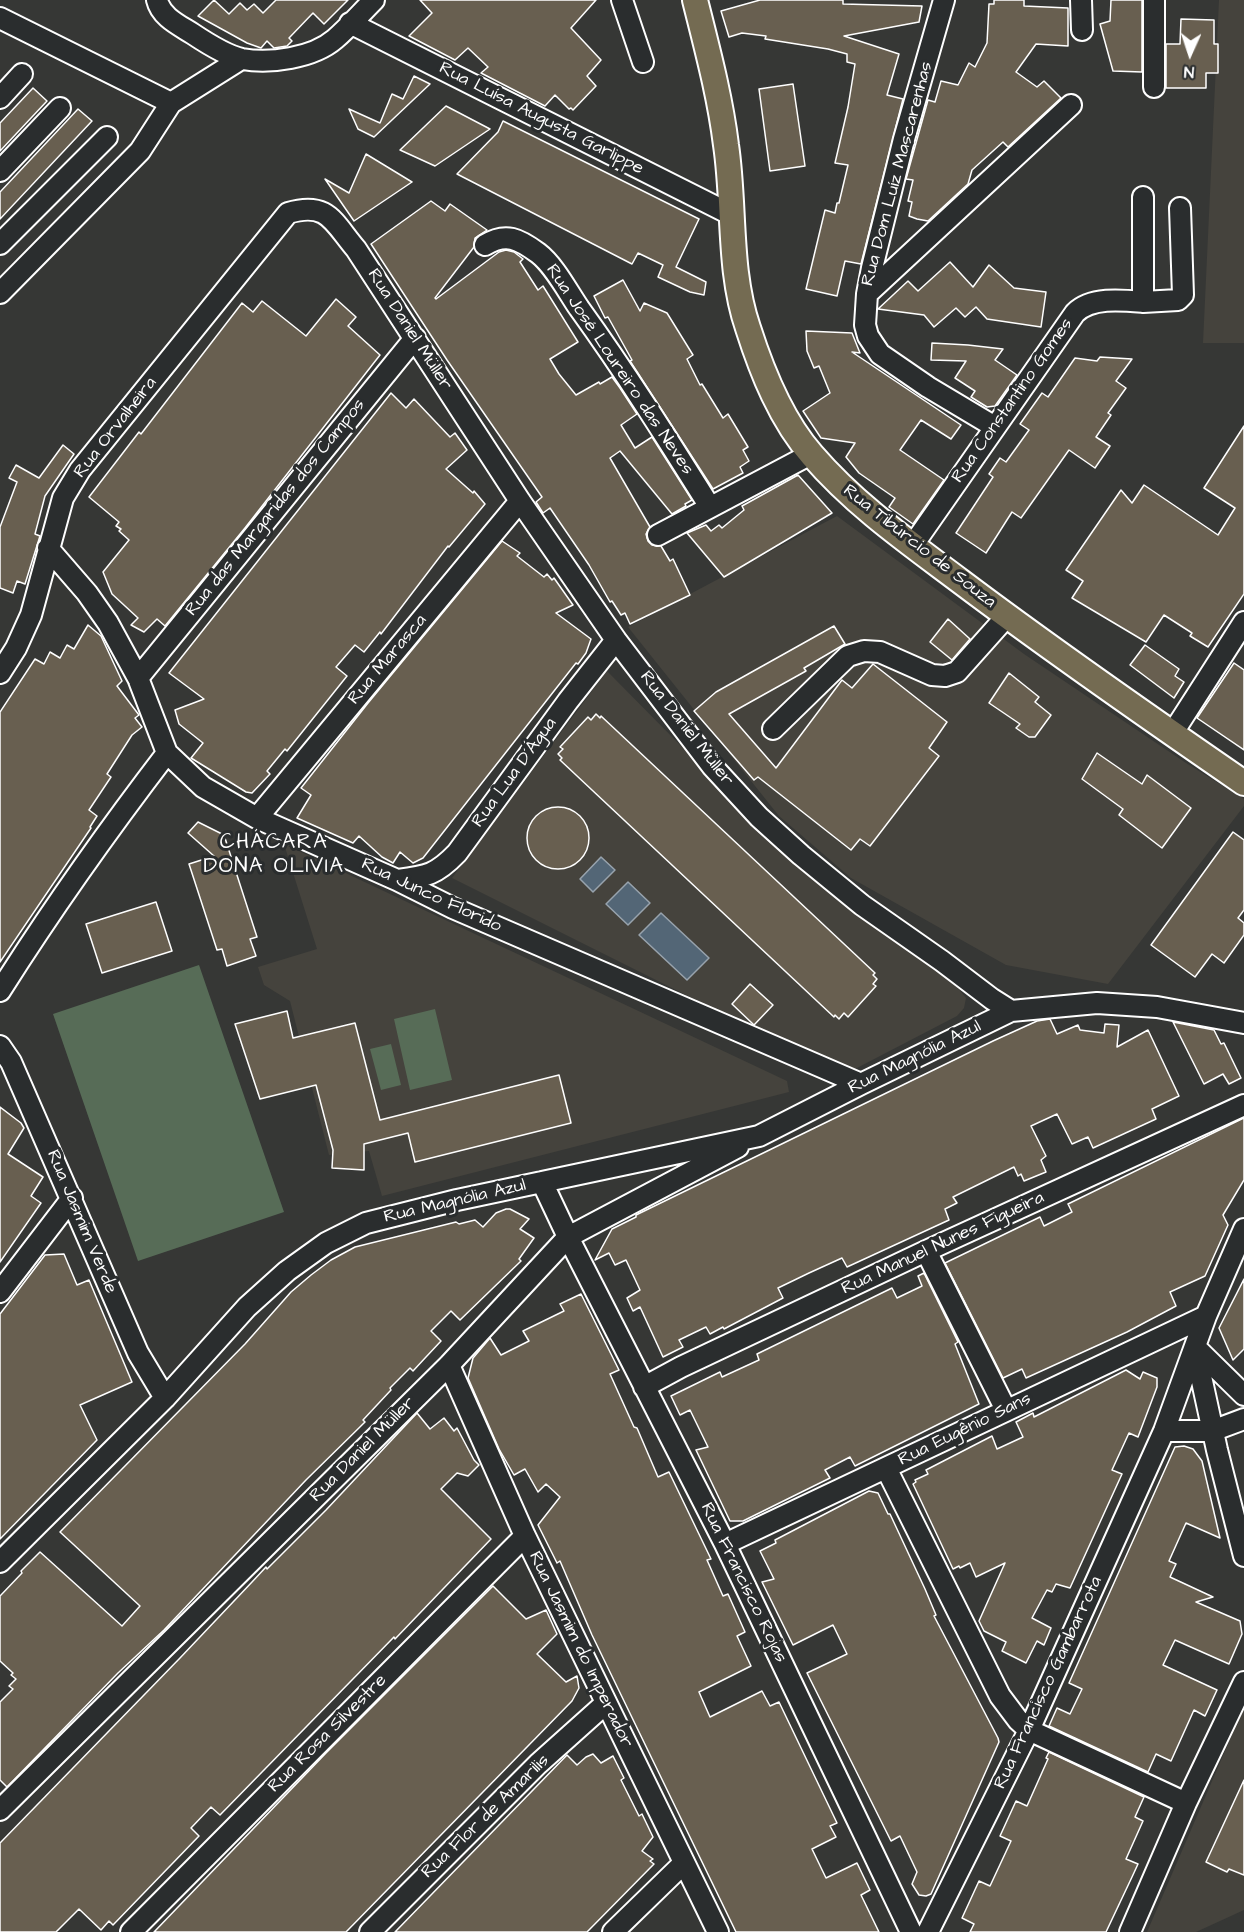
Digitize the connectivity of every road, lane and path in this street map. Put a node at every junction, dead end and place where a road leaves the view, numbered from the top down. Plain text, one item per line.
1 (157, 0) edge
2 (374, 0) edge
3 (622, 0) edge
4 (695, 0) edge
5 (944, 0) edge
6 (1081, 0) edge
7 (1154, 0) edge
8 (0, 18) edge
9 (350, 23) junction
10 (1082, 30) dead end
11 (241, 59) junction
12 (643, 62) dead end
13 (22, 74) dead end
14 (1154, 87) dead end
15 (0, 98) edge
16 (171, 103) junction
17 (1071, 105) dead end
18 (60, 108) dead end
19 (107, 137) dead end
20 (0, 171) edge
21 (1143, 197) dead end
22 (1179, 208) dead end
23 (288, 213) joint
24 (732, 215) junction
25 (0, 244) edge
26 (485, 245) dead end
27 (0, 293) edge
28 (867, 294) junction
29 (1143, 302) junction
30 (415, 338) junction
31 (995, 427) junction
32 (811, 454) junction
33 (520, 501) junction
34 (710, 507) junction
35 (658, 535) dead end
36 (913, 545) junction
37 (48, 548) junction
38 (1007, 616) junction
39 (1244, 622) edge
40 (616, 640) junction
41 (0, 672) edge
42 (138, 678) junction
43 (772, 729) dead end
44 (1172, 734) junction
45 (167, 753) junction
46 (1244, 783) edge
47 (257, 818) junction
48 (397, 880) junction
49 (0, 991) edge
50 (1011, 1011) junction
51 (1244, 1023) edge
52 (0, 1046) edge
53 (861, 1084) junction
54 (1244, 1105) edge
55 (759, 1136) junction
56 (542, 1182) junction
57 (72, 1198) junction
58 (1244, 1229) edge
59 (568, 1237) junction
60 (926, 1251) junction
61 (0, 1292) edge
62 (1206, 1316) junction
63 (1195, 1347) junction
64 (449, 1365) junction
65 (644, 1387) junction
66 (1244, 1395) edge
67 (165, 1398) junction
68 (1006, 1410) junction
69 (1244, 1419) edge
70 (1164, 1431) junction
71 (1212, 1431) junction
72 (886, 1468) junction
73 (525, 1536) junction
74 (725, 1545) junction
75 (1244, 1556) edge
76 (0, 1562) edge
77 (1244, 1682) edge
78 (606, 1704) junction
79 (1029, 1730) junction
80 (1186, 1803) junction
81 (0, 1810) edge
82 (684, 1863) junction
83 (131, 1932) edge
84 (370, 1932) edge
85 (613, 1932) edge
86 (718, 1932) edge
87 (910, 1932) edge
88 (928, 1932) edge
89 (1130, 1932) edge

1 - 11 street
2 - 9 street
3 - 12 street
4 - 24 main road, Rua Tibúrcio de Souza
5 - 28 street, Rua Dom Luíz Mascarenhas
6 - 10 street
7 - 14 street
8 - 16 street
9 - 11 street
9 - 24 street, Rua Luísa Augusta Garlippe
11 - 16 street
13 - 15 street
16 - 27 street
17 - 28 street
18 - 20 street
19 - 25 street
21 - 29 street
22 - 29 street
23 - 30 street, Rua Daniel Müller
23 - 37 street, Rua Orvalheira
24 - 32 main road, Rua Tibúrcio de Souza
26 - 34 street, Rua José Loureiro das Neves
28 - 31 street, Rua Dom Luíz Mascarenhas
29 - 31 street, Rua Constantino Gomes
30 - 33 street, Rua Daniel Müller
30 - 42 street, Rua das Margaridas dos Campos
31 - 36 street, Rua Constantino Gomes
32 - 34 street
32 - 36 main road, Rua Tibúrcio de Souza
33 - 40 street, Rua Daniel Müller
33 - 47 street, Rua Marasca
34 - 35 street
36 - 38 main road, Rua Tibúrcio de Souza
37 - 41 street, Rua Orvalheira
37 - 42 street, Rua Junco Florido
38 - 43 street
38 - 44 main road, Rua Tibúrcio de Souza
39 - 44 street
40 - 48 street, Rua Lua D´Água
40 - 50 street, Rua Daniel Müller
42 - 45 street, Rua Junco Florido
44 - 46 main road, Rua Tibúrcio de Souza
45 - 47 street, Rua Junco Florido
45 - 49 street
47 - 48 street, Rua Junco Florido
48 - 53 street, Rua Junco Florido
50 - 51 street
50 - 53 street, Rua Magnólia Azul
52 - 57 street, Rua Jasmim Verde
53 - 55 street, Rua Magnólia Azul
54 - 60 street, Rua Manuel Nunes Figueira
55 - 56 street, Rua Magnólia Azul
55 - 59 street, Rua Daniel Müller
56 - 59 street, Rua Francisco Rojas
56 - 67 street, Rua Magnólia Azul
57 - 61 street
57 - 67 street, Rua Jasmim Verde
58 - 62 street, Rua Francisco Gambarrota
59 - 64 street, Rua Daniel Müller
59 - 65 street, Rua Francisco Rojas
60 - 65 street, Rua Manuel Nunes Figueira
60 - 68 street
62 - 63 street, Rua Francisco Gambarrota
62 - 68 street, Rua Eugênio Sans
63 - 66 street
63 - 70 street, Rua Francisco Gambarrota
63 - 71 street
64 - 73 street, Rua Jasmim do Imperador
64 - 81 street, Rua Daniel Müller
65 - 74 street, Rua Francisco Rojas
67 - 76 street, Rua Magnólia Azul
68 - 72 street, Rua Eugênio Sans
69 - 71 street
70 - 71 street
70 - 79 street, Rua Francisco Gambarrota
71 - 75 street
72 - 74 street, Rua Eugênio Sans
72 - 79 street
73 - 78 street, Rua Jasmim do Imperador
73 - 83 street, Rua Rosa Silvestre
74 - 87 street, Rua Francisco Rojas
77 - 80 street
78 - 82 street, Rua Jasmim do Imperador
78 - 84 street, Rua Flor de Amarilis
79 - 80 street
79 - 88 street, Rua Francisco Gambarrota
80 - 89 street
82 - 85 street
82 - 86 street, Rua Jasmim do Imperador

